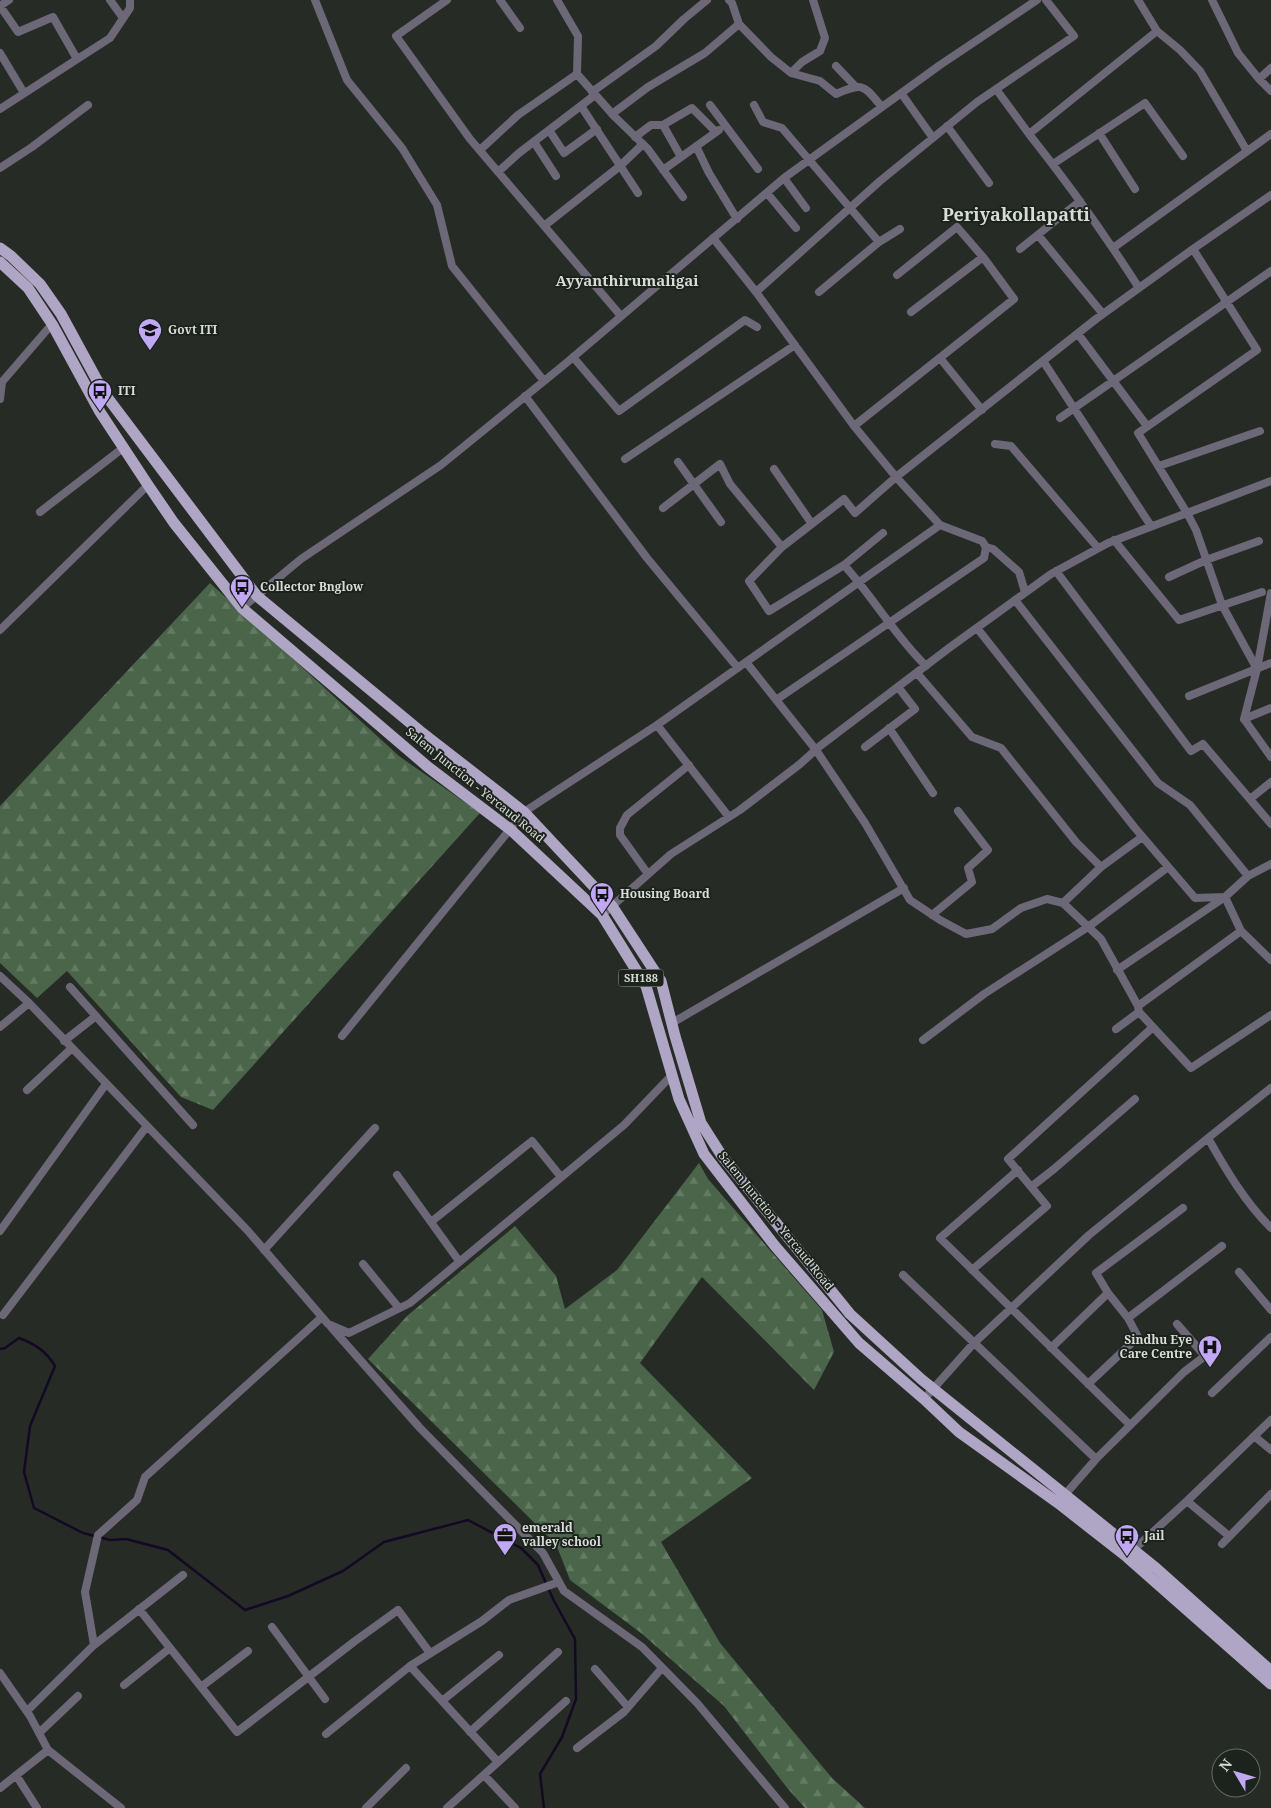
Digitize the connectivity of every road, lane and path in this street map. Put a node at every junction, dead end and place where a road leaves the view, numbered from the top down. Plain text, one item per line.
1 (9, 0) edge
2 (110, 0) edge
3 (130, 0) edge
4 (315, 0) edge
5 (430, 0) edge
6 (447, 0) edge
7 (500, 0) edge
8 (557, 0) edge
9 (707, 0) edge
10 (729, 0) edge
11 (813, 0) edge
12 (1036, 0) edge
13 (1046, 0) edge
14 (1138, 0) edge
15 (1212, 0) edge
16 (0, 6) edge
17 (436, 8) junction
18 (123, 18) junction
19 (739, 24) junction
20 (520, 28) dead end
21 (1157, 31) junction
22 (0, 52) edge
23 (77, 59) junction
24 (836, 66) dead end
25 (1271, 68) edge
26 (791, 73) junction
27 (577, 74) junction
28 (1258, 79) junction
29 (855, 86) junction
30 (996, 89) junction
31 (1271, 91) edge
32 (24, 93) junction
33 (594, 93) junction
34 (901, 93) junction
35 (754, 104) dead end
36 (88, 105) dead end
37 (710, 105) dead end
38 (581, 106) junction
39 (882, 107) junction
40 (0, 109) edge
41 (612, 114) junction
42 (663, 125) junction
43 (724, 126) junction
44 (947, 126) junction
45 (597, 129) junction
46 (549, 130) junction
47 (716, 132) junction
48 (1099, 133) junction
49 (1029, 134) junction
50 (1271, 134) edge
51 (635, 137) junction
52 (933, 138) junction
53 (534, 142) junction
54 (643, 144) junction
55 (696, 146) junction
56 (480, 150) junction
57 (1247, 151) junction
58 (1183, 156) dead end
59 (681, 157) junction
60 (810, 160) junction
61 (1053, 164) junction
62 (620, 166) junction
63 (0, 168) edge
64 (758, 169) dead end
65 (663, 170) junction
66 (498, 172) junction
67 (556, 176) dead end
68 (784, 178) junction
69 (989, 183) dead end
70 (1135, 189) dead end
71 (638, 193) dead end
72 (767, 193) junction
73 (1271, 195) edge
74 (683, 197) dead end
75 (1080, 201) junction
76 (806, 208) dead end
77 (849, 209) junction
78 (737, 219) junction
79 (544, 226) junction
80 (796, 228) dead end
81 (900, 229) dead end
82 (1038, 235) junction
83 (713, 238) junction
84 (879, 242) junction
85 (1113, 248) junction
86 (1020, 249) dead end
87 (1193, 249) junction
88 (983, 257) junction
89 (2, 259) edge
90 (1271, 271) edge
91 (897, 275) dead end
92 (1139, 288) junction
93 (756, 292) junction
94 (819, 292) dead end
95 (1227, 303) junction
96 (911, 312) dead end
97 (1103, 314) junction
98 (621, 316) junction
99 (52, 324) junction
100 (757, 327) dead end
101 (1078, 334) junction
102 (795, 345) junction
103 (573, 357) junction
104 (940, 358) junction
105 (1042, 361) junction
106 (544, 381) junction
107 (1112, 381) junction
108 (525, 396) junction
109 (0, 399) edge
110 (1074, 408) junction
111 (982, 410) junction
112 (1060, 418) dead end
113 (854, 426) junction
114 (1147, 426) junction
115 (1260, 431) dead end
116 (995, 444) dead end
117 (124, 448) junction
118 (625, 459) dead end
119 (678, 462) dead end
120 (1158, 466) junction
121 (774, 469) dead end
122 (896, 477) junction
123 (1271, 481) edge
124 (148, 485) junction
125 (693, 485) junction
126 (663, 508) dead end
127 (40, 512) dead end
128 (1187, 513) junction
129 (722, 522) dead end
130 (812, 524) junction
131 (940, 525) junction
132 (1151, 526) junction
133 (883, 533) dead end
134 (1114, 540) junction
135 (1259, 541) dead end
136 (782, 547) junction
137 (986, 547) junction
138 (1098, 548) junction
139 (1206, 560) junction
140 (844, 565) junction
141 (1056, 571) junction
142 (1168, 577) dead end
143 (859, 582) junction
144 (1025, 592) junction
145 (1262, 592) dead end
146 (1271, 593) edge
147 (256, 596) junction
148 (1016, 600) junction
149 (1222, 605) junction
150 (242, 608) junction
151 (890, 622) junction
152 (977, 628) junction
153 (0, 630) edge
154 (746, 662) junction
155 (1271, 663) edge
156 (926, 666) junction
157 (738, 668) junction
158 (1257, 670) junction
159 (917, 673) junction
160 (898, 687) junction
161 (1189, 696) dead end
162 (776, 700) junction
163 (1271, 708) edge
164 (1244, 719) junction
165 (657, 725) junction
166 (889, 728) junction
167 (865, 747) dead end
168 (816, 750) junction
169 (1271, 757) edge
170 (689, 765) junction
171 (1271, 782) edge
172 (933, 793) dead end
173 (1250, 799) junction
174 (958, 811) dead end
175 (524, 812) junction
176 (729, 817) junction
177 (1271, 824) edge
178 (511, 830) junction
179 (1142, 837) junction
180 (1271, 864) edge
181 (1168, 866) junction
182 (1101, 868) junction
183 (648, 874) junction
184 (1248, 876) junction
185 (904, 888) junction
186 (1224, 897) junction
187 (1063, 903) junction
188 (612, 906) junction
189 (602, 914) junction
190 (932, 914) junction
191 (1088, 927) junction
192 (1241, 931) junction
193 (1271, 960) edge
194 (1117, 970) junction
195 (0, 976) edge
196 (70, 987) dead end
197 (29, 1003) junction
198 (1138, 1009) junction
199 (1271, 1015) edge
200 (96, 1016) junction
201 (672, 1023) junction
202 (0, 1027) edge
203 (1153, 1027) junction
204 (1116, 1029) dead end
205 (342, 1036) dead end
206 (923, 1040) dead end
207 (64, 1041) junction
208 (72, 1048) junction
209 (672, 1075) junction
210 (106, 1084) junction
211 (1271, 1088) edge
212 (27, 1090) dead end
213 (1135, 1099) dead end
214 (193, 1125) dead end
215 (147, 1126) junction
216 (375, 1128) dead end
217 (1208, 1138) junction
218 (1018, 1170) junction
219 (398, 1175) dead end
220 (560, 1177) junction
221 (1031, 1187) junction
222 (1183, 1208) dead end
223 (431, 1222) junction
224 (1271, 1228) edge
225 (0, 1231) edge
226 (1222, 1246) dead end
227 (264, 1250) junction
228 (459, 1261) junction
229 (363, 1264) dead end
230 (972, 1270) junction
231 (1239, 1272) dead end
232 (903, 1276) dead end
233 (1108, 1293) junction
234 (398, 1308) junction
235 (1010, 1308) junction
236 (1271, 1310) edge
237 (3, 1315) dead end
238 (322, 1318) junction
239 (1128, 1318) junction
240 (328, 1324) junction
241 (1177, 1324) dead end
242 (1271, 1337) edge
243 (974, 1343) junction
244 (1051, 1348) junction
245 (1088, 1384) junction
246 (933, 1389) junction
247 (1212, 1393) dead end
248 (924, 1399) junction
249 (1271, 1420) edge
250 (1130, 1425) junction
251 (1254, 1436) junction
252 (1271, 1450) edge
253 (1096, 1458) junction
254 (1271, 1494) edge
255 (1061, 1499) junction
256 (1187, 1501) junction
257 (1229, 1536) junction
258 (1222, 1544) dead end
259 (1130, 1553) junction
260 (183, 1575) dead end
261 (559, 1582) junction
262 (139, 1609) junction
263 (272, 1627) dead end
264 (94, 1644) junction
265 (170, 1648) junction
266 (248, 1651) dead end
267 (558, 1652) dead end
268 (430, 1653) junction
269 (499, 1655) dead end
270 (410, 1666) junction
271 (662, 1668) junction
272 (595, 1669) dead end
273 (1271, 1671) edge
274 (0, 1673) edge
275 (310, 1676) junction
276 (7, 1683) junction
277 (1271, 1684) edge
278 (124, 1685) dead end
279 (201, 1687) junction
280 (0, 1689) edge
281 (78, 1696) dead end
282 (325, 1699) dead end
283 (442, 1701) junction
284 (566, 1701) dead end
285 (628, 1707) junction
286 (27, 1711) junction
287 (470, 1732) junction
288 (39, 1733) junction
289 (326, 1734) dead end
290 (577, 1748) dead end
291 (48, 1750) junction
292 (498, 1762) junction
293 (406, 1768) dead end
294 (16, 1775) junction
295 (484, 1775) junction
296 (0, 1788) edge
297 (37, 1808) edge
298 (121, 1808) edge
299 (366, 1808) edge
300 (446, 1808) edge
301 (515, 1808) edge
302 (785, 1808) edge

1 - 16 street
2 - 18 street
3 - 18 street
4 - 106 street
5 - 17 street
6 - 17 street
7 - 20 street
8 - 27 street
9 - 33 street
10 - 19 street
11 - 26 street
12 - 34 street
13 - 30 street
14 - 21 street
15 - 28 street
16 - 23 street
17 - 56 street
18 - 23 street
19 - 26 street
19 - 41 street
21 - 49 street
21 - 57 street
22 - 32 street
23 - 32 street
24 - 29 street
25 - 28 street
26 - 29 street
27 - 33 street
27 - 56 street
28 - 31 street
29 - 39 street
30 - 44 street
30 - 49 street
32 - 40 street
33 - 38 street
33 - 41 street
34 - 39 street
34 - 52 street
35 - 60 street
36 - 63 street
37 - 43 street
38 - 45 street
38 - 46 street
39 - 60 street
41 - 51 street
42 - 47 street
42 - 51 street
42 - 59 street
43 - 47 street
43 - 64 street
44 - 52 street
44 - 69 street
45 - 46 street
45 - 62 street
46 - 53 street
47 - 55 street
48 - 58 street
48 - 61 street
48 - 70 street
49 - 61 street
50 - 57 street
51 - 54 street
52 - 77 street
53 - 66 street
53 - 67 street
54 - 62 street
54 - 65 street
55 - 59 street
55 - 78 street
56 - 66 street
57 - 85 street
59 - 65 street
60 - 68 street
60 - 77 street
61 - 75 street
62 - 71 street
62 - 79 street
65 - 74 street
66 - 79 street
68 - 72 street
68 - 76 street
72 - 78 street
72 - 80 street
73 - 87 street
75 - 82 street
75 - 85 street
77 - 84 street
77 - 93 street
78 - 83 street
79 - 98 street
81 - 84 street
82 - 86 street
82 - 97 street
83 - 93 street
83 - 98 street
84 - 94 street
85 - 92 street
87 - 92 street
87 - 95 street
88 - 91 street
88 - 96 street
88 - 104 street
89 - 99 main road, Salem Junction - Yercaud Road / SH188
89 - 147 main road, SH188
90 - 95 street
92 - 97 street
93 - 102 street
95 - 107 street
95 - 114 street
97 - 101 street
98 - 103 street
99 - 109 street
99 - 117 main road, Salem Junction - Yercaud Road / SH188
100 - 103 street
101 - 105 street
101 - 107 street
102 - 113 street
102 - 118 street
103 - 106 street
104 - 111 street
104 - 113 street
105 - 110 street
105 - 111 street
106 - 108 street
107 - 110 street
107 - 114 street
108 - 147 street
108 - 157 street
110 - 112 street
110 - 132 street
111 - 122 street
113 - 122 street
114 - 120 street
115 - 120 street
116 - 138 street
117 - 124 main road, Salem Junction - Yercaud Road / SH188
117 - 127 street
119 - 125 street
120 - 128 street
121 - 130 street
122 - 130 street
122 - 131 street
123 - 128 street
124 - 150 main road, Salem Junction - Yercaud Road / SH188
124 - 153 street
125 - 126 street
125 - 129 street
125 - 136 street
128 - 132 street
128 - 139 street
130 - 136 street
131 - 137 street
131 - 143 street
132 - 134 street
133 - 140 street
134 - 138 street
134 - 149 street
135 - 139 street
136 - 140 street
137 - 144 street
137 - 151 street
138 - 141 street
139 - 142 street
139 - 149 street
140 - 143 street
141 - 144 street
141 - 173 street
143 - 151 street
143 - 154 street
144 - 148 street
145 - 149 street
146 - 158 street
147 - 150 street
147 - 175 main road, SH188
148 - 152 street
148 - 184 street
149 - 158 street
150 - 178 main road, Salem Junction - Yercaud Road / SH188
151 - 156 street
151 - 162 street
152 - 156 street
152 - 179 street
154 - 157 street
154 - 162 street
155 - 158 street
156 - 159 street
157 - 165 street
158 - 161 street
158 - 164 street
159 - 160 street
159 - 182 street
160 - 166 street
160 - 168 street
162 - 168 street
163 - 164 street
164 - 169 street
165 - 170 street
165 - 175 street
166 - 167 street
166 - 172 street
168 - 176 street
168 - 185 street
170 - 176 street
170 - 183 street
171 - 173 street
173 - 177 street
174 - 190 street
175 - 178 street
175 - 188 main road, SH188
176 - 183 street
178 - 189 main road, Salem Junction - Yercaud Road / SH188
178 - 205 street
179 - 181 street
179 - 182 street
180 - 184 street
181 - 186 street
181 - 191 street
182 - 187 street
183 - 188 street
184 - 186 street
185 - 190 street
185 - 201 street
186 - 192 street
186 - 194 street
187 - 190 street
187 - 191 street
188 - 189 street
188 - 201 main road, SH188
189 - 209 main road, Salem Junction - Yercaud Road / SH188
191 - 194 street
191 - 206 street
192 - 193 street
192 - 198 street
194 - 198 street
195 - 197 street
196 - 200 street
197 - 202 street
197 - 207 street
198 - 203 street
198 - 204 street
199 - 203 street
200 - 207 street
200 - 214 street
201 - 246 main road, SH188
203 - 218 street
207 - 208 street
208 - 210 street
208 - 212 street
209 - 220 street
209 - 248 main road, Salem Junction - Yercaud Road / SH188
210 - 215 street
210 - 225 street
211 - 217 street
213 - 221 street
215 - 227 street
215 - 237 street
216 - 227 street
217 - 224 street
217 - 235 street
218 - 221 street
218 - 230 street
219 - 223 street
220 - 223 street
220 - 228 street
221 - 230 street
222 - 233 street
223 - 228 street
226 - 239 street
227 - 238 street
228 - 234 street
229 - 234 street
230 - 235 street
231 - 236 street
232 - 243 street
233 - 239 street
233 - 244 street
234 - 240 street
235 - 243 street
235 - 244 street
238 - 240 street
238 - 264 street
239 - 245 street
240 - 261 street
241 - 250 street
242 - 247 street
243 - 246 street
243 - 253 street
244 - 245 street
245 - 250 street
246 - 248 street
246 - 255 main road, SH188
248 - 255 main road, Salem Junction - Yercaud Road / SH188
249 - 251 street
250 - 253 street
251 - 252 street
251 - 256 street
253 - 255 street
254 - 257 street
255 - 259 main road, SH188
256 - 257 street
256 - 259 street
257 - 258 street
259 - 273 main road, SH188
259 - 277 main road, SH188
260 - 262 street
261 - 268 street
261 - 271 street
262 - 264 street
262 - 265 street
263 - 275 street
264 - 286 street
265 - 278 street
265 - 279 street
266 - 279 street
267 - 287 street
268 - 270 street
268 - 275 street
269 - 283 street
270 - 283 street
270 - 289 street
271 - 285 street
271 - 302 street
272 - 285 street
274 - 276 street
275 - 279 street
275 - 282 street
276 - 280 street
276 - 286 street
281 - 288 street
283 - 287 street
284 - 292 street
285 - 290 street
286 - 288 street
287 - 292 street
288 - 291 street
291 - 294 street
291 - 298 street
292 - 295 street
293 - 299 street
294 - 296 street
294 - 297 street
295 - 300 street
295 - 301 street

